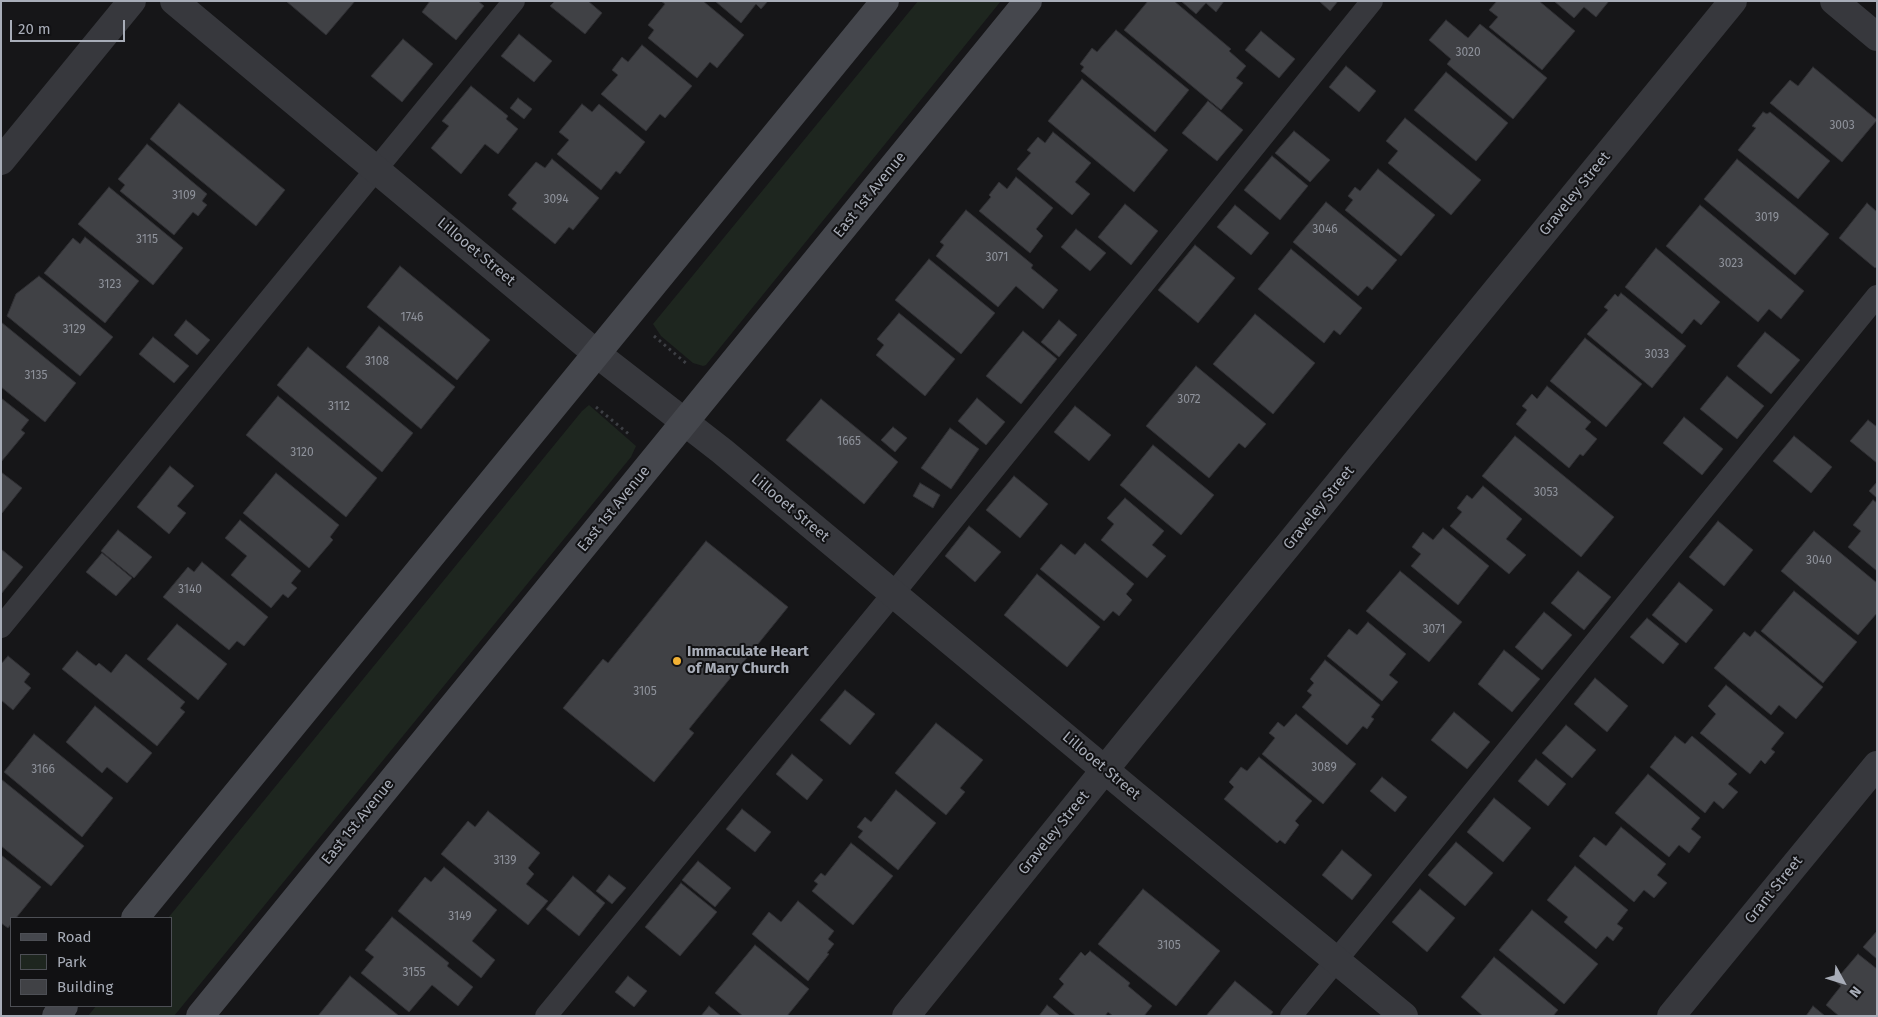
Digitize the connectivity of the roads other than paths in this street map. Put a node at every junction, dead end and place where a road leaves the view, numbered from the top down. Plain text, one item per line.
1 (132, 1) edge
2 (174, 1) edge
3 (514, 1) edge
4 (885, 1) edge
5 (1028, 1) edge
6 (1372, 1) edge
7 (1733, 1) edge
8 (1834, 1) edge
9 (1877, 37) edge
10 (1, 161) edge
11 (376, 170) junction
12 (1877, 296) edge
13 (598, 354) junction
14 (684, 423) junction
15 (893, 594) junction
16 (1, 627) edge
17 (1877, 765) edge
18 (1105, 770) junction
19 (136, 917) edge
20 (1336, 960) junction
21 (200, 1016) edge
22 (546, 1016) edge
23 (906, 1016) edge
24 (1291, 1016) edge
25 (1404, 1016) edge
26 (1671, 1016) edge

1 - 10 street
2 - 11 street, Lillooet Street
3 - 11 lane
4 - 13 main road
5 - 14 main road, East 1st Avenue
6 - 15 lane
7 - 18 street, Graveley Street
8 - 9 street
11 - 13 street, Lillooet Street
11 - 16 lane
12 - 20 lane
13 - 14 street, Lillooet Street
13 - 19 main road
14 - 15 street, Lillooet Street
14 - 21 main road, East 1st Avenue
15 - 18 street, Lillooet Street
15 - 22 lane
17 - 26 street, Grant Street
18 - 20 street, Lillooet Street
18 - 23 street, Graveley Street
20 - 24 lane
20 - 25 street, Lillooet Street

